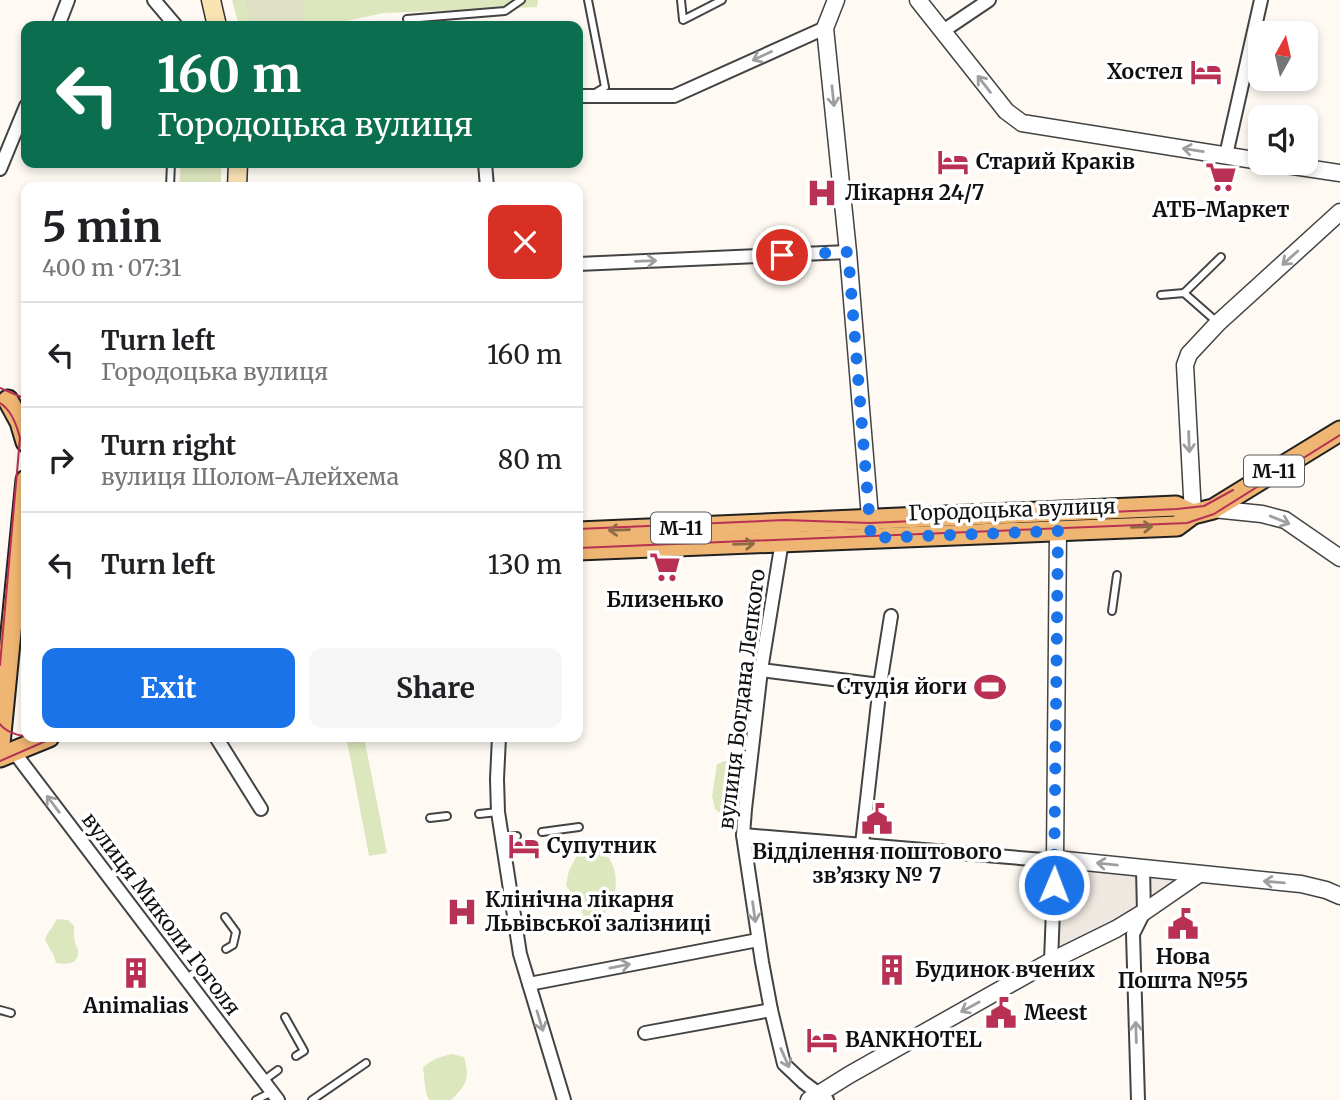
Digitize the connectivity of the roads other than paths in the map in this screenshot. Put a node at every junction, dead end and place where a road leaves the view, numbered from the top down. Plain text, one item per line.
1 (68, 0) edge
2 (154, 0) edge
3 (211, 0) edge
4 (521, 0) edge
5 (588, 0) edge
6 (681, 0) edge
7 (722, 0) edge
8 (836, 0) edge
9 (918, 0) edge
10 (989, 0) edge
11 (1261, 0) edge
12 (407, 19) dead end
13 (60, 21) edge
14 (173, 21) edge
15 (216, 21) edge
16 (825, 28) junction
17 (943, 31) junction
18 (584, 95) edge
19 (21, 130) edge
20 (1226, 155) junction
21 (1248, 159) edge
22 (0, 169) edge
23 (1318, 170) edge
24 (1340, 173) edge
25 (1340, 212) edge
26 (848, 252) junction
27 (1221, 257) dead end
28 (583, 264) edge
29 (1184, 293) junction
30 (1161, 295) dead end
31 (1218, 323) junction
32 (11, 400) edge
33 (21, 425) edge
34 (1339, 434) edge
35 (1213, 509) junction
36 (1192, 514) junction
37 (1057, 521) junction
38 (871, 529) junction
39 (583, 532) edge
40 (783, 533) junction
41 (583, 550) edge
42 (1340, 558) edge
43 (1117, 575) dead end
44 (21, 587) edge
45 (20, 608) edge
46 (1112, 611) dead end
47 (891, 616) dead end
48 (761, 670) junction
49 (880, 685) junction
50 (33, 742) edge
51 (222, 742) edge
52 (499, 742) edge
53 (5, 751) edge
54 (261, 809) dead end
55 (498, 812) junction
56 (479, 814) dead end
57 (447, 817) dead end
58 (430, 818) dead end
59 (579, 827) dead end
60 (542, 832) dead end
61 (743, 835) junction
62 (517, 836) dead end
63 (501, 838) junction
64 (862, 844) junction
65 (1055, 859) junction
66 (1143, 869) junction
67 (1199, 874) junction
68 (1340, 896) edge
69 (1144, 912) junction
70 (225, 917) dead end
71 (758, 940) junction
72 (226, 949) dead end
73 (1051, 961) junction
74 (529, 984) junction
75 (0, 1010) edge
76 (771, 1010) junction
77 (11, 1013) dead end
78 (285, 1017) dead end
79 (645, 1033) dead end
80 (296, 1056) dead end
81 (366, 1063) dead end
82 (278, 1070) dead end
83 (263, 1080) junction
84 (275, 1096) edge
85 (819, 1098) edge
86 (256, 1100) edge
87 (313, 1100) edge
88 (564, 1100) edge
89 (1139, 1100) edge

1 - 13 street
2 - 14 street
3 - 15 main road
4 - 12 lane
5 - 18 lane
6 - 7 lane
8 - 16 street
9 - 17 street
10 - 17 street
11 - 20 street
16 -> 18 street
16 -> 26 street
20 -> 17 street
19 - 22 street
20 - 21 street
23 - 24 street
25 -> 31 street
28 -> 26 street
26 - 38 street
27 - 29 lane
29 - 30 lane
29 - 31 lane
31 -> 36 street
32 - 33 main road
34 - 35 main road, Городоцька вулиця / М-11
35 - 36 main road, Городоцька вулиця / М-11
35 -> 42 street
36 - 37 main road, Городоцька вулиця / М-11
37 - 38 main road, Городоцька вулиця / М-11
37 - 65 street
38 - 40 main road, Городоцька вулиця / М-11
40 -> 39 main road, Городоцька вулиця / М-11
41 -> 40 main road, Городоцька вулиця / М-11
40 - 48 street, вулиця Богдана Лепкого
43 - 46 lane
44 - 45 main road
45 - 53 main road
47 - 49 street
48 - 49 street
48 - 61 street, вулиця Богдана Лепкого
49 - 64 street
50 - 53 main road
51 - 54 street
52 - 55 street
83 -> 53 street, вулиця Миколи Гоголя
55 - 56 lane
55 - 63 street
57 - 58 lane
59 - 60 lane
61 - 64 street
61 -> 71 street, вулиця Богдана Лепкого
62 - 63 lane
63 - 74 street
64 - 65 street
66 -> 65 street
65 - 73 street
66 - 67 street
66 - 69 street
68 -> 67 street
67 - 69 street
69 - 73 street
89 -> 69 street
70 - 72 lane
74 -> 71 street
71 - 76 street, вулиця Богдана Лепкого
73 -> 85 street
74 -> 88 street
75 - 77 lane
76 - 79 street
76 -> 85 street, вулиця Богдана Лепкого
78 - 80 lane
81 - 87 lane
82 - 83 lane
83 - 84 street, вулиця Миколи Гоголя
84 - 86 lane

